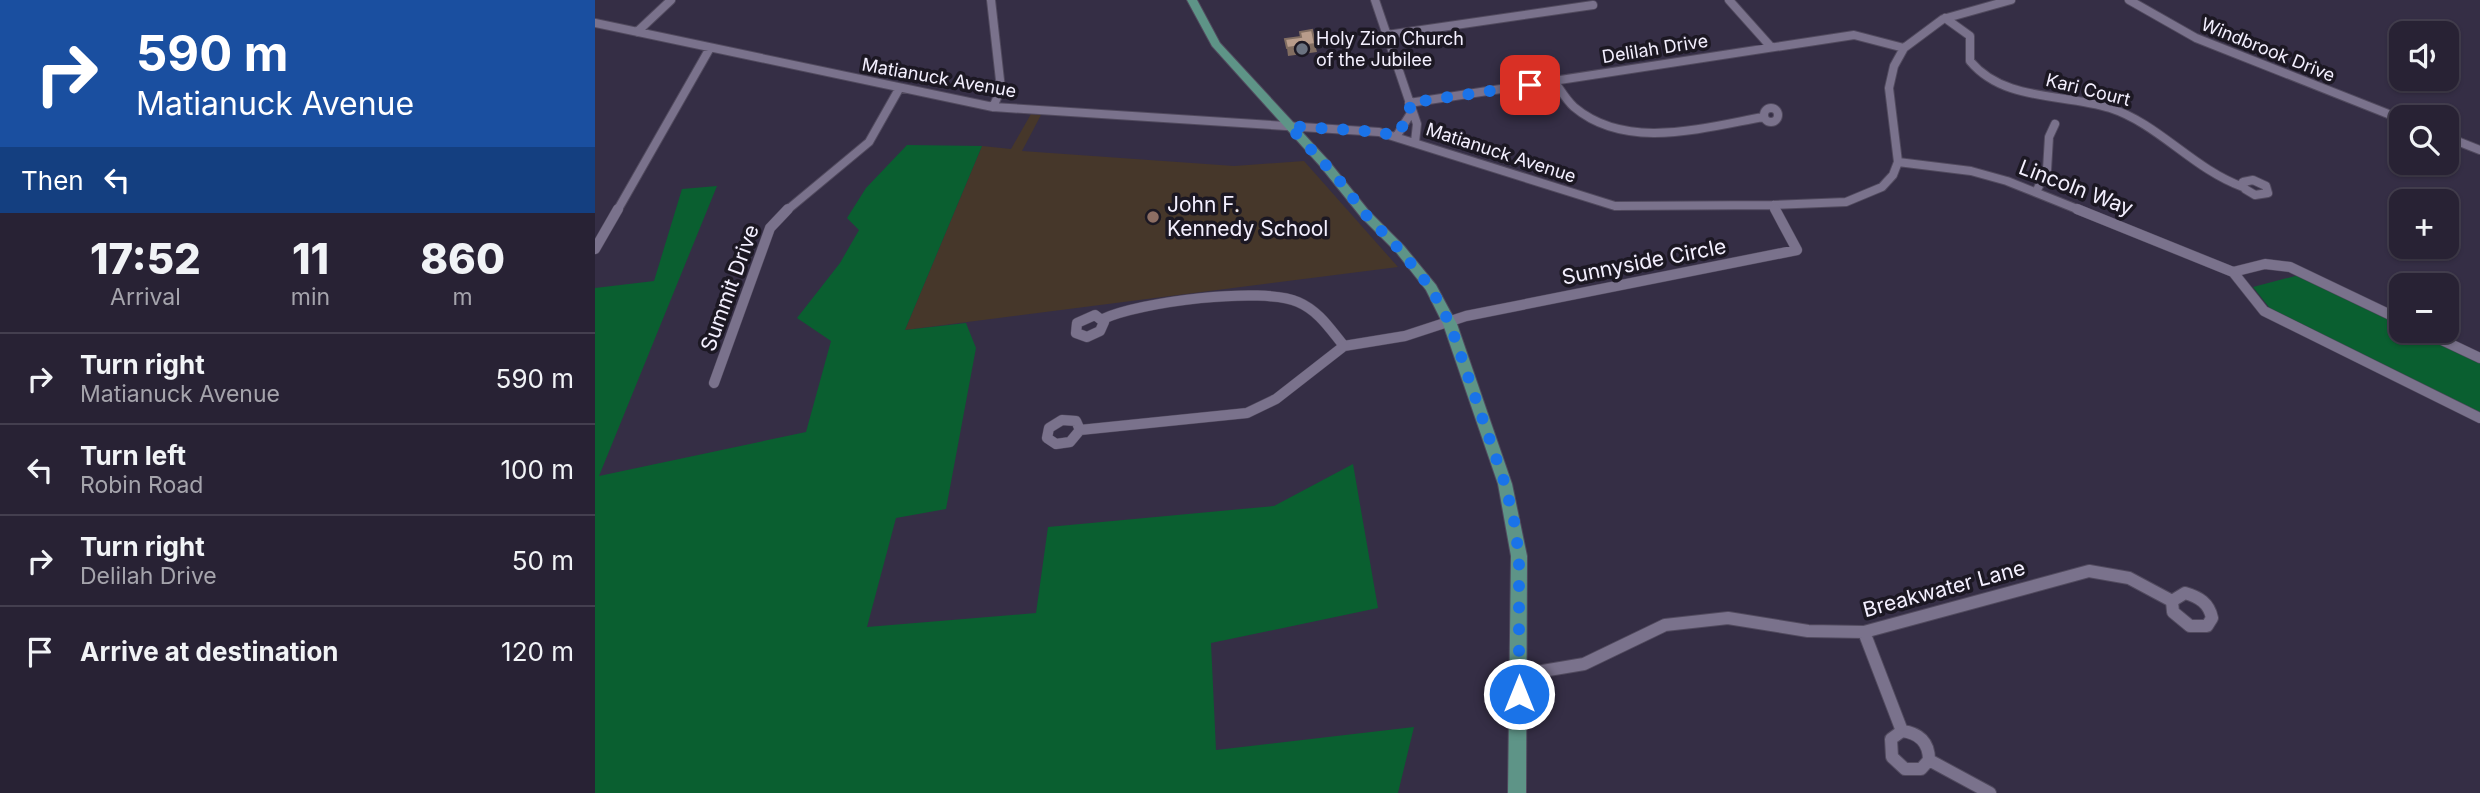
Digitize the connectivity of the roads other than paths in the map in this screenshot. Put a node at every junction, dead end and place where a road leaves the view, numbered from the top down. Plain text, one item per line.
1 (671, 0) edge
2 (991, 0) edge
3 (1192, 0) edge
4 (1375, 0) edge
5 (1728, 0) edge
6 (2011, 0) edge
7 (2129, 0) edge
8 (1593, 5) dead end
9 (1945, 18) junction
10 (595, 23) edge
11 (636, 32) junction
12 (1387, 35) junction
13 (1771, 47) junction
14 (710, 48) junction
15 (1904, 48) junction
16 (1554, 81) junction
17 (899, 89) junction
18 (993, 107) junction
19 (1410, 108) junction
20 (2389, 114) edge
21 (1763, 117) dead end
22 (2055, 124) dead end
23 (1289, 126) junction
24 (1396, 136) junction
25 (1415, 142) junction
26 (2459, 142) edge
27 (2480, 150) edge
28 (1898, 162) junction
29 (2243, 187) dead end
30 (2036, 192) junction
31 (1773, 205) junction
32 (595, 250) edge
33 (2233, 272) junction
34 (2389, 314) edge
35 (1103, 319) dead end
36 (1450, 324) junction
37 (2448, 343) edge
38 (1344, 346) junction
39 (2480, 358) edge
40 (714, 383) dead end
41 (2480, 418) edge
42 (1080, 430) dead end
43 (2172, 601) dead end
44 (1864, 632) junction
45 (1519, 675) junction
46 (1902, 731) junction
47 (1929, 760) junction
48 (1517, 793) edge
49 (1990, 793) edge

1 - 11 street
2 - 18 street
3 - 23 main road
4 - 12 street
5 - 13 street
6 - 9 street
7 - 20 street, Windbrook Drive
8 - 12 street
9 - 15 street
9 - 29 street, Kari Court
10 - 11 street, Matianuck Avenue
11 - 14 street, Matianuck Avenue
12 - 19 street
13 - 15 street, Delilah Drive
13 - 16 street, Delilah Drive
14 - 17 street, Matianuck Avenue
14 - 32 street
15 - 28 street
16 - 19 street, Delilah Drive
16 - 21 street
17 - 18 street, Matianuck Avenue
17 - 40 street, Summit Drive
18 - 23 street, Matianuck Avenue
19 - 24 street
19 - 25 street
22 - 30 street
23 - 24 street, Matianuck Avenue
23 - 36 main road
24 - 25 street, Matianuck Avenue
25 - 31 street, Matianuck Avenue
26 - 27 street
28 - 30 street, Lincoln Way
28 - 31 street, Matianuck Avenue
30 - 33 street, Lincoln Way
31 - 36 street, Sunnyside Circle
33 - 34 street
33 - 41 street
35 - 38 street
36 - 38 street
36 - 45 main road
37 - 39 street
38 - 42 street
43 - 44 street, Breakwater Lane
44 - 45 street, Breakwater Lane
44 - 46 street
45 - 48 main road
46 - 47 street
46 - 47 street
47 - 49 street

